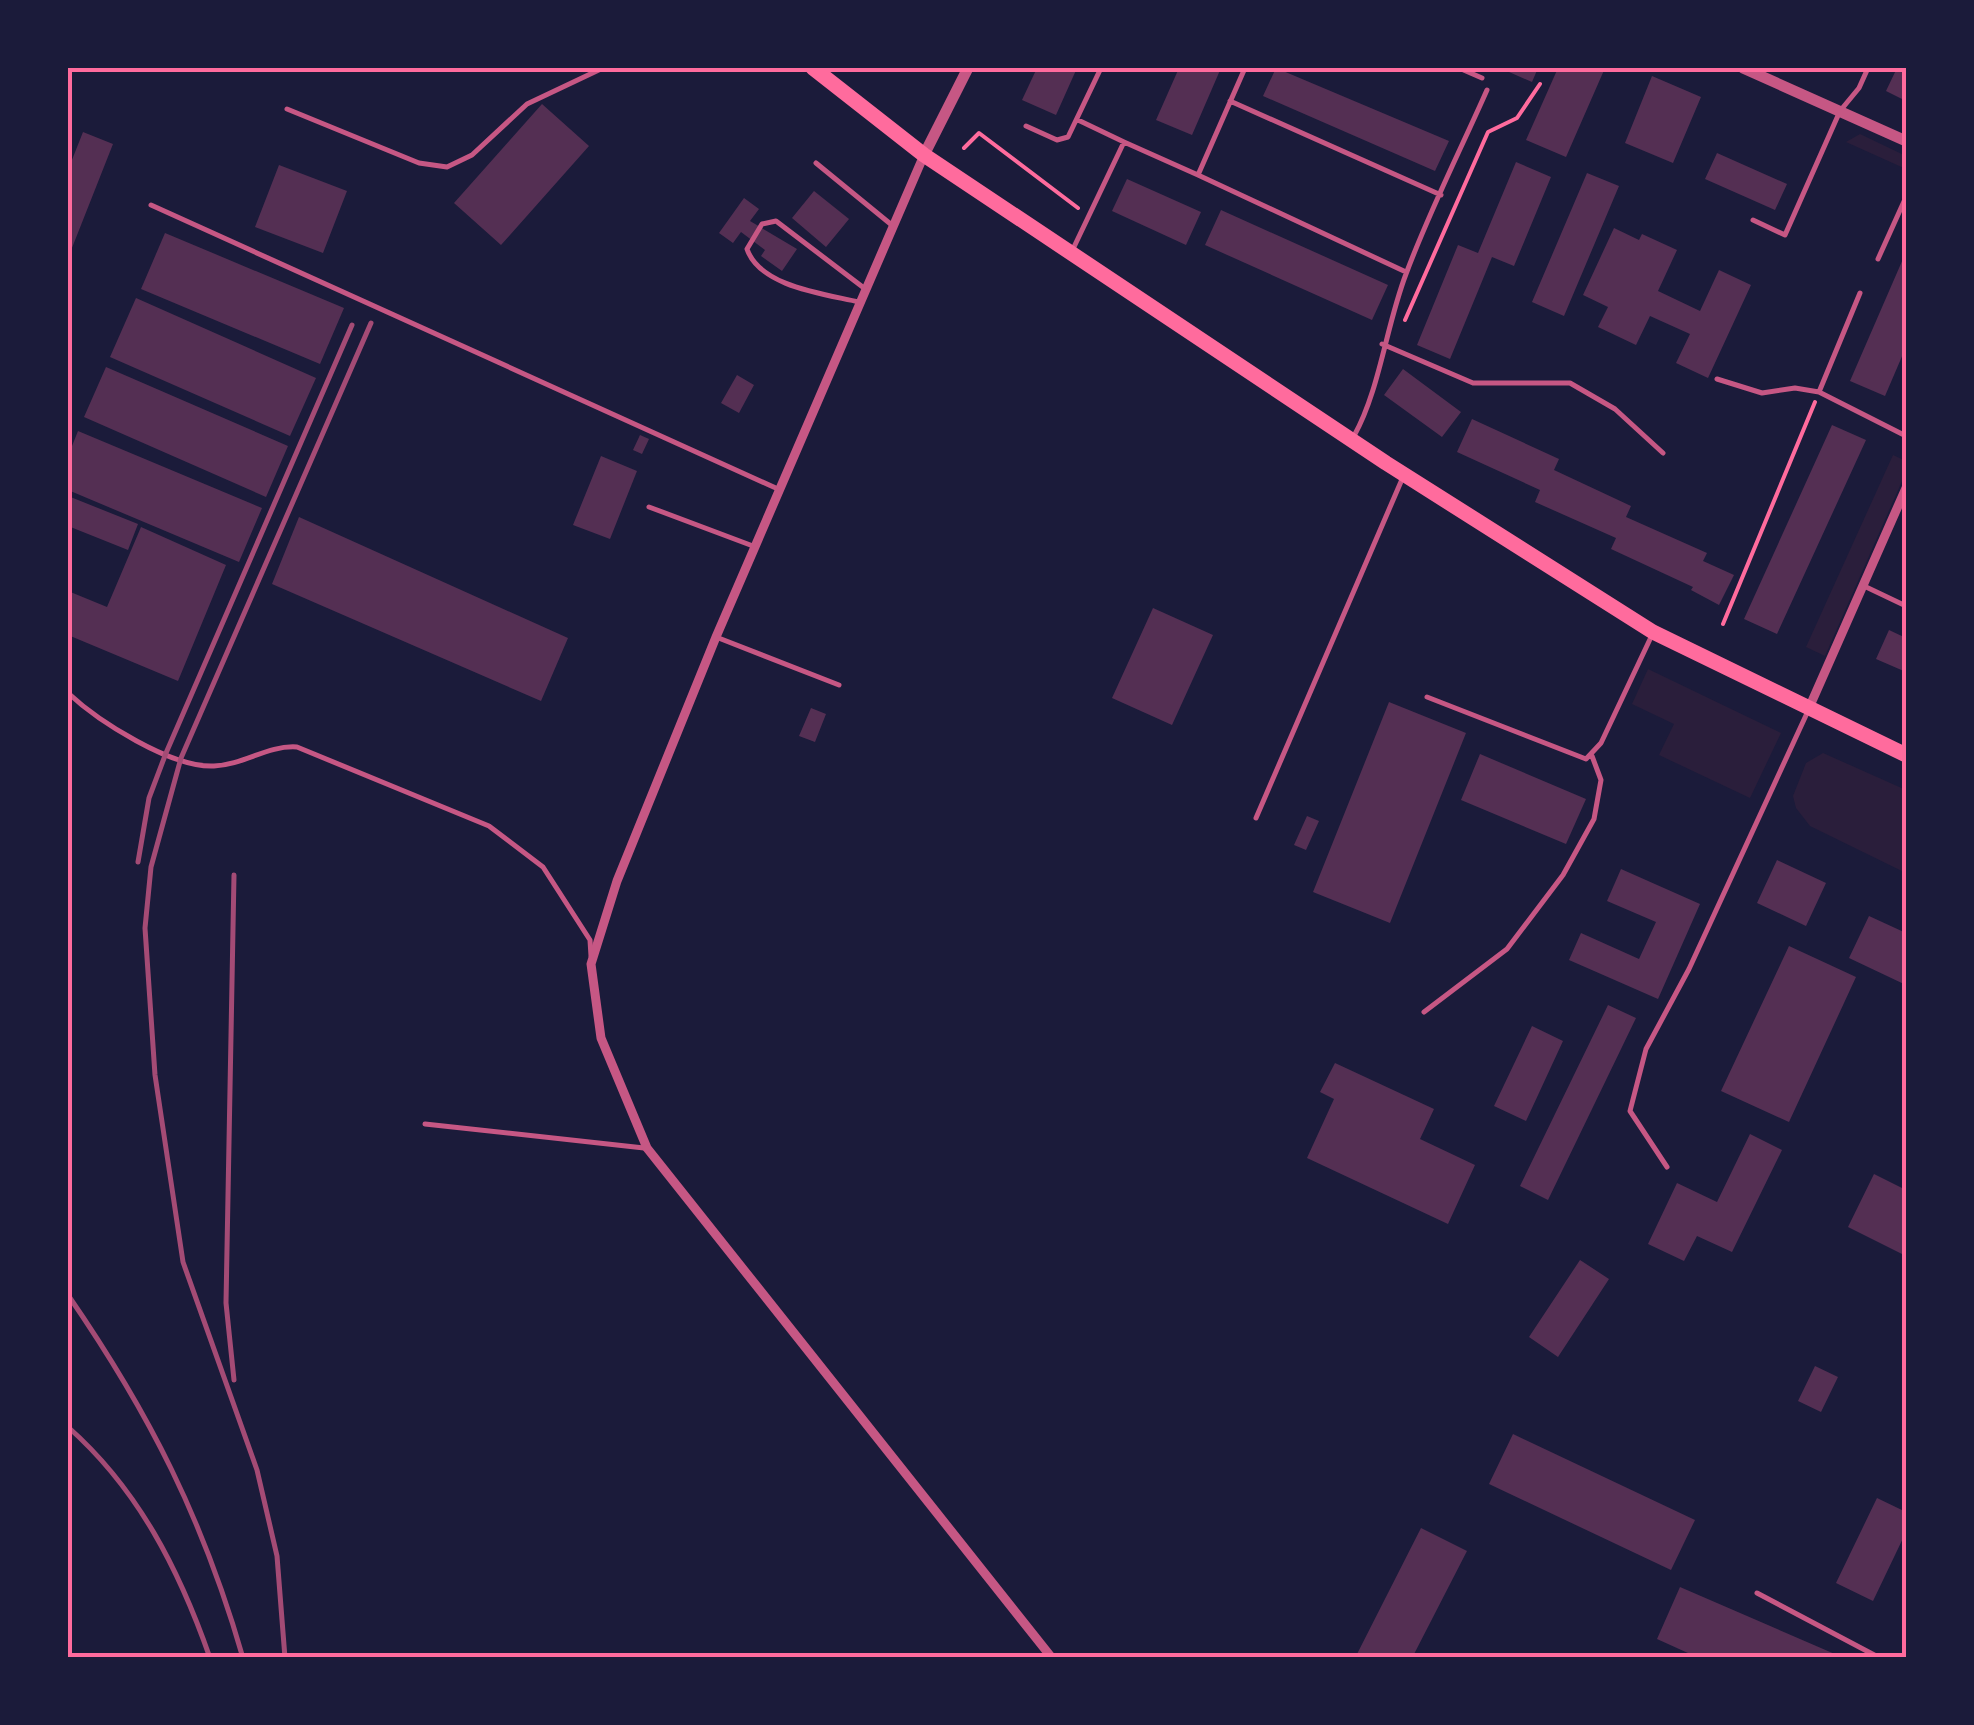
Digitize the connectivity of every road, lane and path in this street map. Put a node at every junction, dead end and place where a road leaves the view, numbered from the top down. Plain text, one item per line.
1 (603, 68) edge
2 (813, 68) edge
3 (968, 68) edge
4 (1101, 68) edge
5 (1245, 68) edge
6 (1459, 68) edge
7 (1742, 68) edge
8 (1868, 68) edge
9 (1482, 78) dead end
10 (1540, 84) dead end
11 (1487, 90) dead end
12 (1230, 101) junction
13 (287, 109) dead end
14 (1840, 111) junction
15 (1078, 120) junction
16 (1026, 126) dead end
17 (1906, 141) edge
18 (1124, 142) junction
19 (964, 148) dead end
20 (924, 154) junction
21 (816, 164) dead end
22 (1198, 176) junction
23 (1441, 196) junction
24 (1906, 196) edge
25 (151, 205) dead end
26 (1090, 217) junction
27 (1753, 220) dead end
28 (896, 228) junction
29 (1072, 251) junction
30 (1878, 259) dead end
31 (1406, 272) junction
32 (866, 290) junction
33 (1860, 293) dead end
34 (860, 302) junction
35 (1404, 322) dead end
36 (1382, 344) junction
37 (1717, 380) dead end
38 (1819, 392) junction
39 (1906, 436) edge
40 (1352, 440) junction
41 (1663, 453) dead end
42 (1404, 474) junction
43 (1906, 488) edge
44 (780, 490) junction
45 (648, 507) dead end
46 (756, 548) junction
47 (1864, 586) junction
48 (1906, 606) edge
49 (1723, 624) dead end
50 (1653, 632) junction
51 (716, 636) junction
52 (839, 685) dead end
53 (68, 693) edge
54 (1427, 697) dead end
55 (1808, 711) junction
56 (1906, 755) edge
57 (1592, 756) junction
58 (1256, 818) dead end
59 (591, 964) junction
60 (1424, 1012) dead end
61 (425, 1124) dead end
62 (647, 1148) junction
63 (1667, 1167) dead end
64 (1757, 1593) dead end
65 (1047, 1656) edge
66 (1880, 1658) edge

1 - 13 lane
2 - 20 highway
3 - 20 street
4 - 15 lane
5 - 12 lane
6 - 9 lane
7 - 14 street
8 - 14 lane
10 - 35 path
11 - 23 lane
12 - 22 lane
12 - 23 lane
14 - 17 street
14 - 27 lane
15 - 16 lane
15 - 18 lane
18 - 22 lane
18 - 26 lane
19 - 26 path
20 - 28 street
20 - 29 highway
21 - 28 lane
22 - 31 lane
23 - 31 lane
24 - 30 lane
25 - 44 lane
26 - 29 lane
28 - 32 street
29 - 40 highway
31 - 36 lane
32 - 34 street
32 - 34 lane
33 - 38 lane
34 - 44 street
36 - 40 lane
36 - 41 lane
37 - 38 lane
38 - 39 lane
38 - 49 path
40 - 42 highway
42 - 50 highway
42 - 58 lane
43 - 47 street
44 - 46 street
45 - 46 lane
46 - 51 street
47 - 48 lane
47 - 55 street
50 - 55 highway
50 - 57 lane
51 - 52 lane
51 - 59 street
53 - 59 lane
54 - 57 lane
55 - 56 highway
55 - 63 lane
57 - 60 lane
59 - 62 street
61 - 62 lane
62 - 65 street
64 - 66 lane

